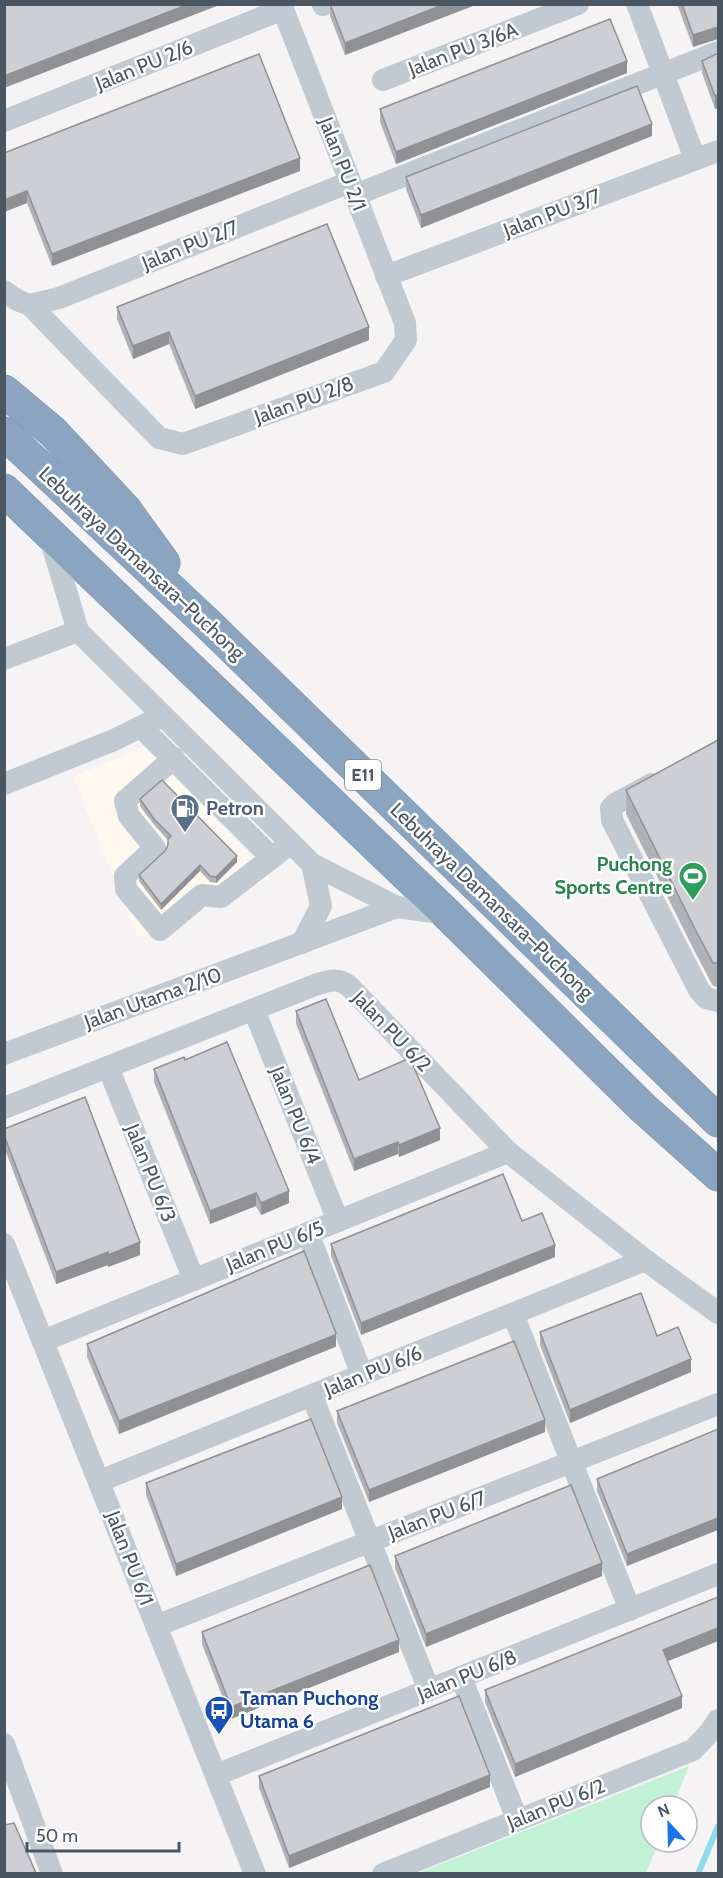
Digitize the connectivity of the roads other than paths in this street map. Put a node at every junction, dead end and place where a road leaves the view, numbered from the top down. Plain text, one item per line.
1 (578, 4) edge
2 (637, 4) edge
3 (282, 7) edge
4 (554, 9) edge
5 (718, 52) edge
6 (664, 74) junction
7 (383, 80) dead end
8 (4, 121) edge
9 (718, 151) edge
10 (695, 159) junction
11 (352, 189) junction
12 (386, 276) junction
13 (4, 291) edge
14 (30, 305) junction
15 (405, 323) joint
16 (4, 391) edge
17 (4, 433) edge
18 (4, 490) edge
19 (47, 530) junction
20 (208, 624) junction
21 (78, 632) junction
22 (4, 659) edge
23 (163, 715) junction
24 (141, 727) junction
25 (174, 758) junction
26 (669, 775) edge
27 (4, 784) edge
28 (291, 843) junction
29 (271, 857) junction
30 (312, 864) junction
31 (397, 907) junction
32 (447, 914) junction
33 (302, 943) junction
34 (718, 1001) edge
35 (254, 1010) junction
36 (4, 1054) edge
37 (108, 1067) junction
38 (4, 1108) edge
39 (718, 1120) edge
40 (508, 1152) junction
41 (718, 1175) edge
42 (338, 1221) junction
43 (308, 1233) junction
44 (4, 1244) edge
45 (645, 1260) junction
46 (194, 1280) junction
47 (718, 1313) edge
48 (513, 1314) junction
49 (43, 1341) junction
50 (362, 1375) junction
51 (312, 1396) junction
52 (718, 1404) edge
53 (572, 1462) junction
54 (100, 1481) junction
55 (370, 1542) junction
56 (718, 1574) edge
57 (630, 1610) junction
58 (156, 1626) junction
59 (461, 1677) junction
60 (429, 1690) junction
61 (718, 1720) edge
62 (4, 1744) edge
63 (216, 1775) junction
64 (517, 1819) junction
65 (52, 1874) edge
66 (255, 1874) edge
67 (383, 1874) edge

1 - 4 street, Jalan PU 3/6A
2 - 6 street
3 - 8 street, Jalan PU 2/6
3 - 11 street, Jalan PU 2/1
4 - 7 street, Jalan PU 3/6A
5 - 6 street, Jalan PU 2/7
6 - 10 street
6 - 11 street, Jalan PU 2/7
9 - 10 street, Jalan PU 3/7
10 - 12 street, Jalan PU 3/7
11 - 12 street, Jalan PU 2/1
11 - 14 street, Jalan PU 2/7
12 - 15 street, Jalan PU 2/1
13 - 14 street
14 - 15 street, Jalan PU 2/8
16 - 20 highway
17 - 20 highway, Lebuhraya Damansara–Puchong / E11
18 - 19 highway, Lebuhraya Damansara–Puchong / E11
19 - 21 street
19 - 32 highway, Lebuhraya Damansara–Puchong / E11
20 - 39 highway, Lebuhraya Damansara–Puchong / E11
21 - 22 street
21 - 23 street
23 - 24 street
23 - 28 street
24 - 25 street
24 - 27 street
25 - 29 street
25 - 29 street
26 - 34 street
28 - 29 street
28 - 30 street
30 - 31 street
30 - 33 street
31 - 32 street, Jalan Utama 2/10
31 - 33 street, Jalan Utama 2/10
32 - 41 highway, Lebuhraya Damansara–Puchong / E11
33 - 36 street, Jalan Utama 2/10
35 - 37 street, Jalan PU 6/2
35 - 40 street, Jalan PU 6/2
35 - 42 street, Jalan PU 6/4
37 - 38 street, Jalan PU 6/2
37 - 46 street, Jalan PU 6/3
40 - 42 street, Jalan PU 6/5
40 - 45 street, Jalan PU 6/2
42 - 43 street, Jalan PU 6/5
43 - 46 street, Jalan PU 6/5
43 - 50 street
44 - 49 street, Jalan PU 6/1
45 - 47 street, Jalan PU 6/2
45 - 48 street, Jalan PU 6/6
46 - 49 street, Jalan PU 6/5
48 - 50 street, Jalan PU 6/6
48 - 53 street
49 - 54 street, Jalan PU 6/1
50 - 51 street, Jalan PU 6/6
51 - 54 street, Jalan PU 6/6
51 - 55 street
52 - 53 street, Jalan PU 6/7
53 - 55 street, Jalan PU 6/7
53 - 57 street
54 - 58 street, Jalan PU 6/1
55 - 58 street, Jalan PU 6/7
55 - 60 street
56 - 57 street, Jalan PU 6/8
57 - 59 street, Jalan PU 6/8
58 - 63 street, Jalan PU 6/1
59 - 60 street, Jalan PU 6/8
59 - 64 street
60 - 63 street, Jalan PU 6/8
61 - 64 street, Jalan PU 6/2
62 - 65 street
63 - 66 street, Jalan PU 6/1
64 - 67 street, Jalan PU 6/2

